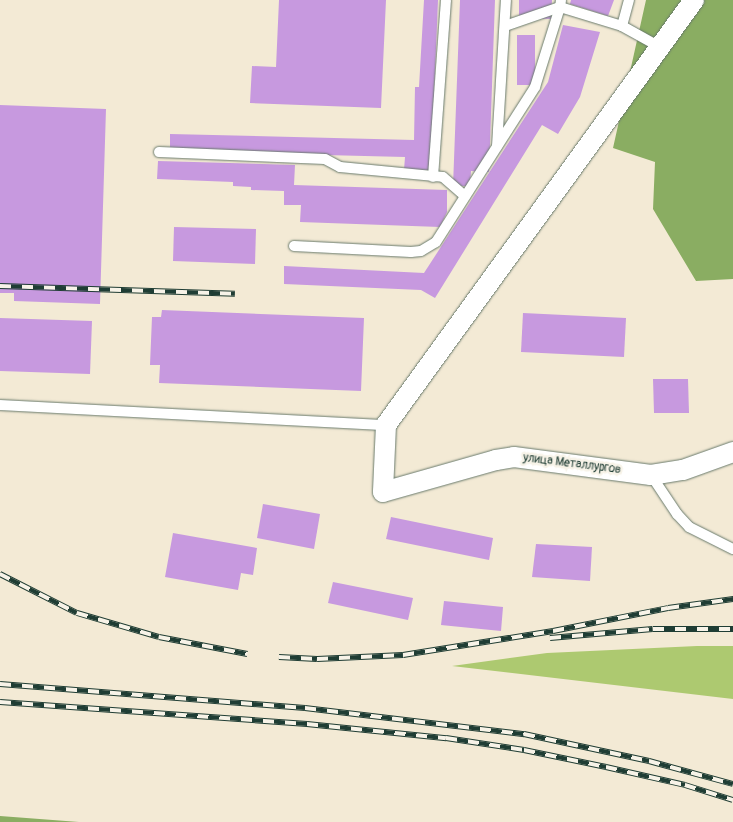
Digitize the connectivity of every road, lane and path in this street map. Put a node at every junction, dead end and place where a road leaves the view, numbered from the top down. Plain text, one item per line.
1 (446, 0) edge
2 (506, 0) edge
3 (630, 0) edge
4 (694, 0) edge
5 (561, 4) edge
6 (505, 26) junction
7 (622, 26) junction
8 (660, 47) junction
9 (497, 146) junction
10 (160, 152) dead end
11 (433, 177) junction
12 (465, 196) junction
13 (294, 246) dead end
14 (0, 405) edge
15 (386, 425) junction
16 (733, 452) edge
17 (651, 475) junction
18 (733, 549) edge

1 - 11 lane
2 - 6 lane
3 - 7 lane
4 - 8 street
5 - 6 lane
5 - 7 lane
5 - 9 lane
6 - 9 lane
7 - 8 lane
8 - 15 street
9 - 12 lane
10 - 11 lane
11 - 12 lane
12 - 13 lane
14 - 15 lane
15 - 17 street, улица Металлургов
16 - 17 street, улица Металлургов
17 - 18 lane

